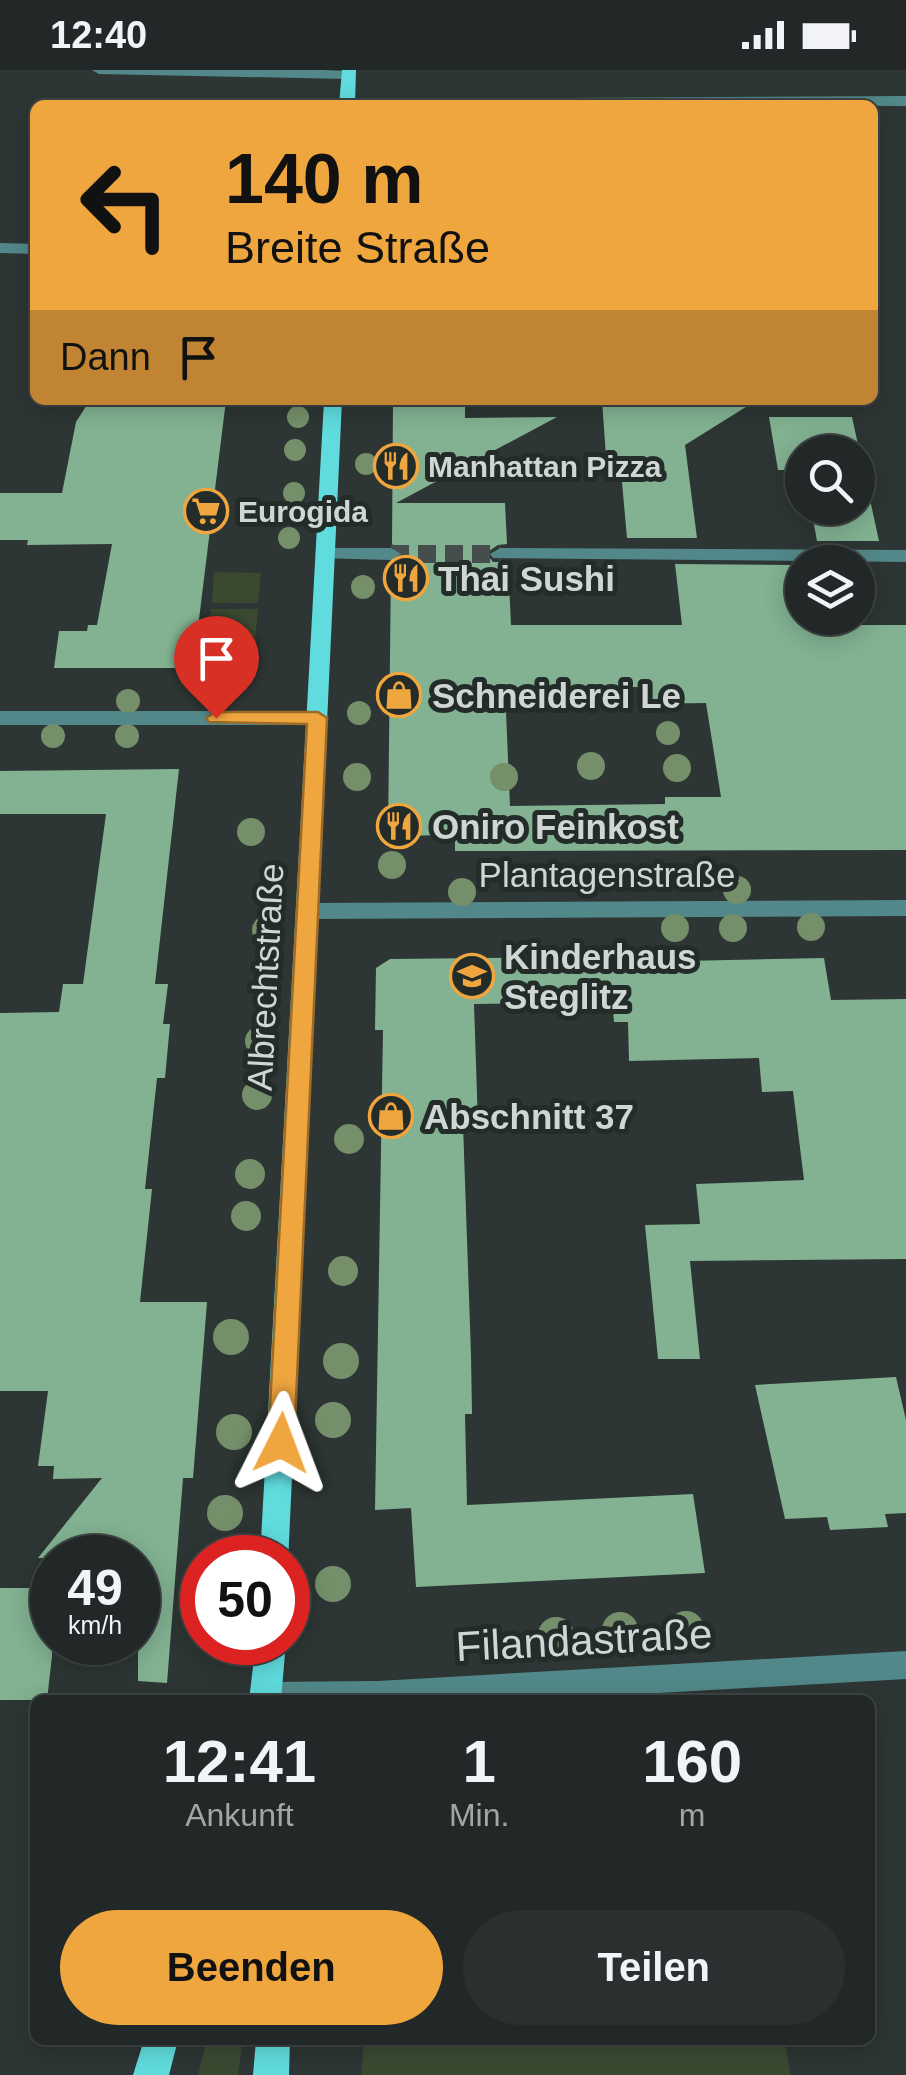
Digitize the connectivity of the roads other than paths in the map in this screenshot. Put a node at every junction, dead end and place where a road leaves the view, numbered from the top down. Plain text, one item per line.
1 (99, 70) edge
2 (348, 73) edge
3 (347, 100) edge
4 (878, 101) edge
5 (906, 101) edge
6 (0, 248) edge
7 (30, 249) edge
8 (333, 405) edge
9 (326, 554) junction
10 (392, 554) tunnel mouth
11 (500, 554) tunnel mouth
12 (906, 556) edge
13 (0, 718) edge
14 (318, 718) junction
15 (906, 908) edge
16 (308, 911) junction
17 (276, 1535) edge
18 (268, 1665) edge
19 (906, 1665) edge
20 (266, 1695) edge
21 (378, 1695) edge
22 (160, 2045) edge
23 (274, 2045) edge
24 (151, 2075) edge
25 (271, 2075) edge

1 - 2 street
2 - 3 main road
4 - 5 street
6 - 7 street
8 - 9 main road, Albrechtstraße
9 - 10 street
9 - 14 main road, Albrechtstraße
11 - 12 street
13 - 14 street
14 - 16 main road, Albrechtstraße
15 - 16 street, Plantagenstraße
16 - 17 main road, Albrechtstraße
18 - 20 main road
19 - 21 street, Filandastraße
22 - 24 main road
23 - 25 main road

